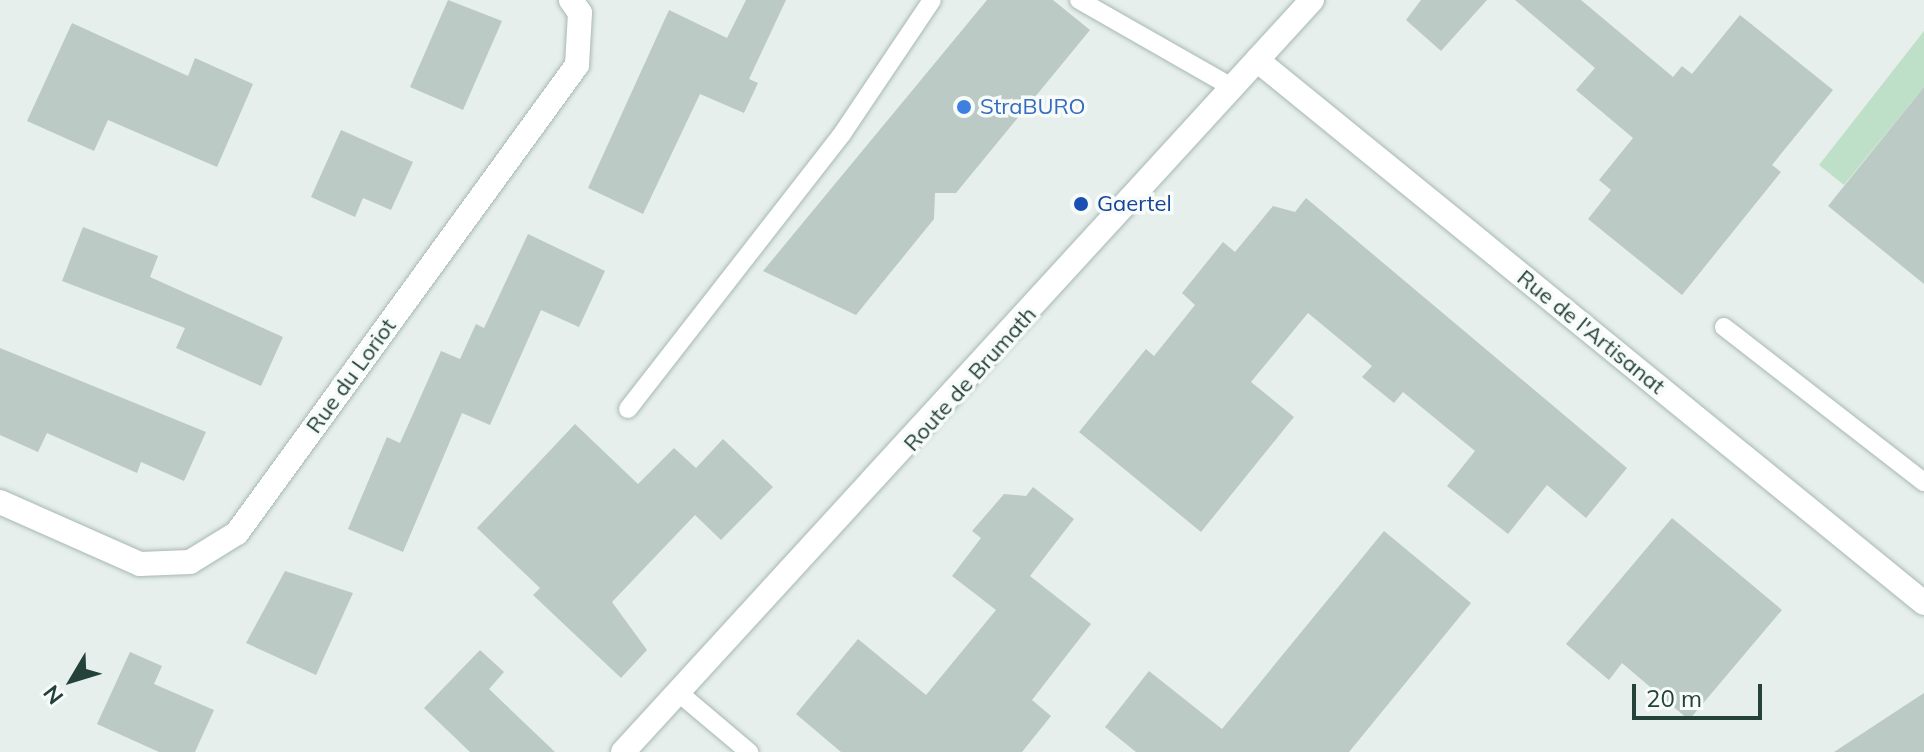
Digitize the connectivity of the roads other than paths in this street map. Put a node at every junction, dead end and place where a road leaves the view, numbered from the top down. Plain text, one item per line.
1 (571, 0) edge
2 (932, 0) edge
3 (1079, 0) edge
4 (1312, 0) edge
5 (1257, 60) junction
6 (1233, 88) junction
7 (1724, 327) dead end
8 (628, 409) dead end
9 (1924, 482) edge
10 (0, 502) edge
11 (1921, 595) edge
12 (679, 693) junction
13 (623, 752) edge
14 (749, 752) edge

1 - 10 street, Rue du Loriot
2 - 8 lane
3 - 6 lane
4 - 5 street, Route de Brumath
5 - 6 street, Route de Brumath
5 - 11 street, Rue de l'Artisanat
6 - 12 street, Route de Brumath
7 - 9 lane
12 - 13 street, Route de Brumath
12 - 14 lane

